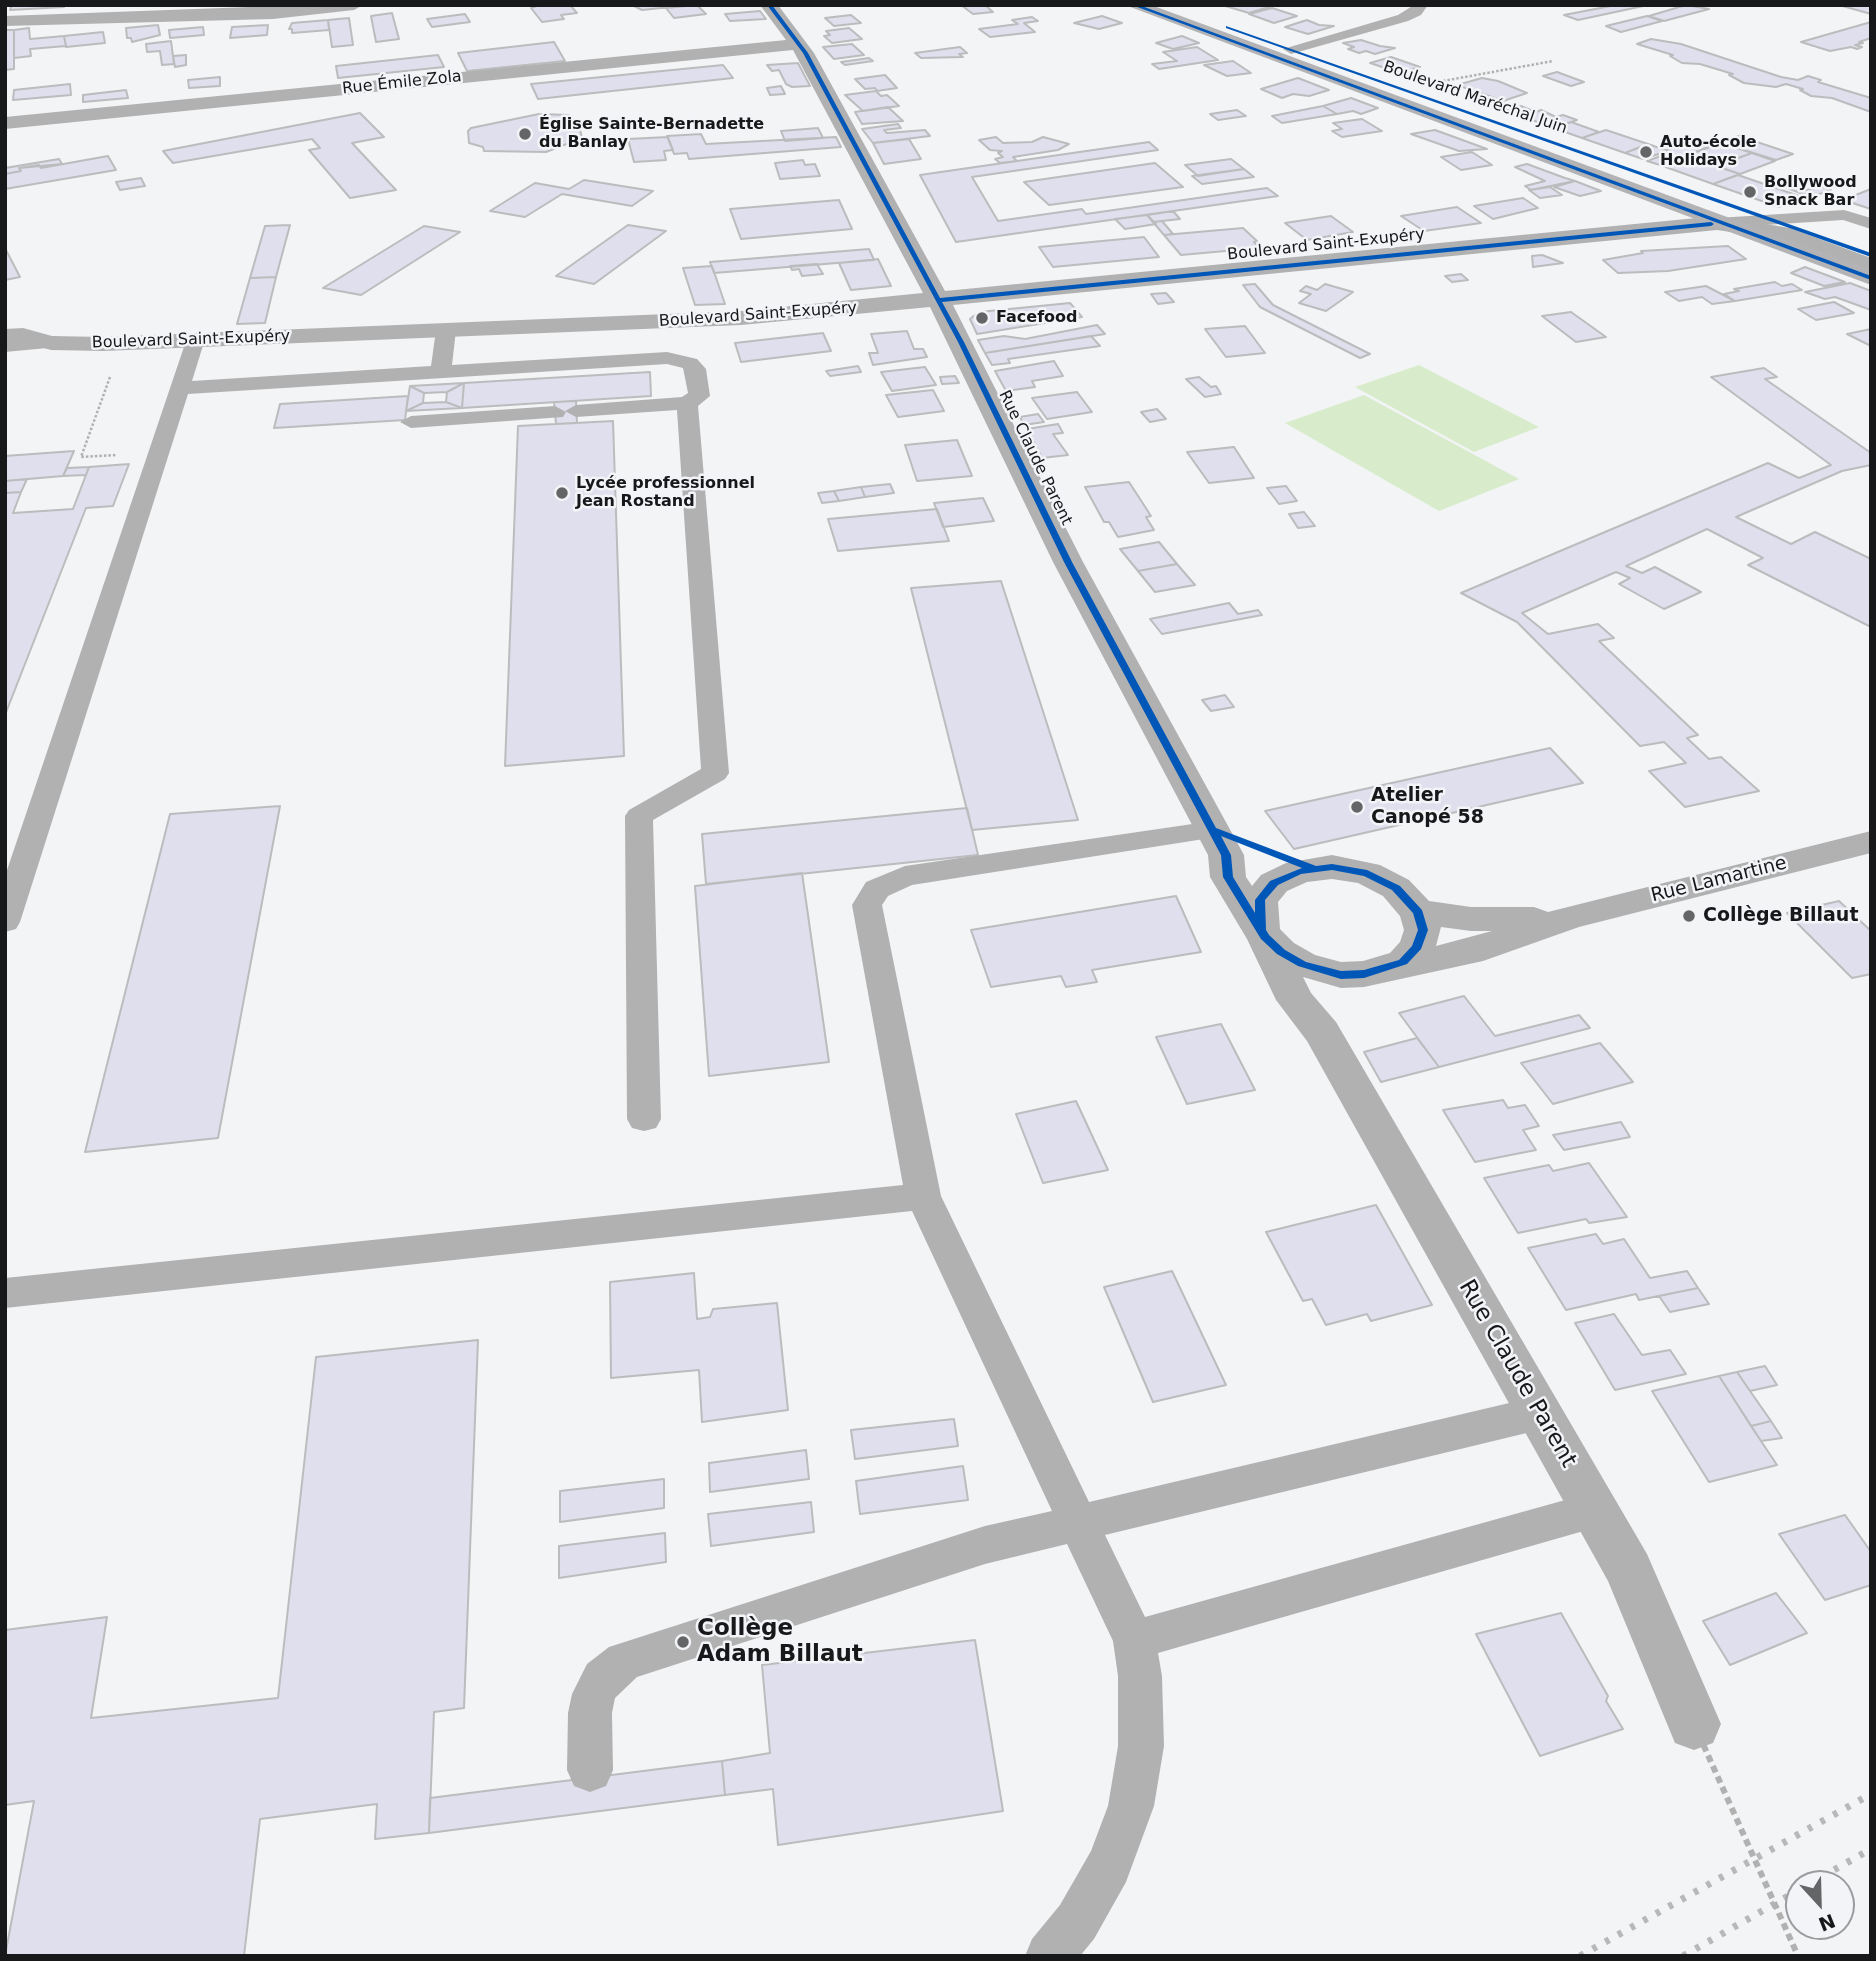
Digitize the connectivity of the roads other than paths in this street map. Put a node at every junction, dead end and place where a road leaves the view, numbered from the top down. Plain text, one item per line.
1 (354, 5) edge
2 (769, 5) edge
3 (1135, 5) edge
4 (1168, 5) edge
5 (1420, 5) edge
6 (5, 21) edge
7 (799, 44) junction
8 (1291, 49) junction
9 (5, 123) edge
10 (1534, 152) joint
11 (1722, 214) junction
12 (1773, 220) junction
13 (1871, 224) edge
14 (1871, 255) edge
15 (1871, 266) edge
16 (1871, 278) edge
17 (938, 300) junction
18 (446, 330) junction
19 (5, 336) edge
20 (195, 339) junction
21 (51, 343) junction
22 (5, 346) edge
23 (440, 371) junction
24 (179, 388) junction
25 (687, 403) junction
26 (411, 422) dead end
27 (1213, 830) junction
28 (1871, 842) edge
29 (1418, 912) junction
30 (1568, 918) junction
31 (5, 922) edge
32 (1263, 933) junction
33 (1385, 970) junction
34 (1341, 975) junction
35 (1322, 1032) junction
36 (644, 1119) dead end
37 (923, 1196) junction
38 (5, 1293) edge
39 (1539, 1413) junction
40 (1594, 1510) junction
41 (1080, 1525) junction
42 (1134, 1640) junction
43 (1694, 1724) road end
44 (590, 1770) dead end
45 (1049, 1956) edge

1 - 6 street
2 - 7 street, Rue Claude Parent
3 - 10 main road, Boulevard Maréchal Juin
4 - 8 main road, Boulevard Maréchal Juin
5 - 8 lane
7 - 9 street, Rue Émile Zola
7 - 17 street, Rue Claude Parent
8 - 11 main road, Boulevard Maréchal Juin
10 - 11 street, Boulevard Maréchal Juin
11 - 12 street, Boulevard Maréchal Juin
11 - 15 street
11 - 16 main road, Boulevard Maréchal Juin
11 - 17 street, Boulevard Saint-Exupéry
12 - 13 lane
12 - 14 main road, Boulevard Maréchal Juin
17 - 18 street, Boulevard Saint-Exupéry
17 - 27 street, Rue Claude Parent
18 - 20 street, Boulevard Saint-Exupéry
18 - 23 lane
19 - 21 street, Boulevard Saint-Exupéry
20 - 21 street, Boulevard Saint-Exupéry
20 - 24 lane
21 - 22 lane
23 - 24 lane
23 - 25 lane
24 - 31 lane
25 - 26 lane
25 - 36 lane
27 - 32 street, Rue Claude Parent
27 - 37 lane
28 - 30 street, Rue Lamartine
29 - 30 street, Rue Lamartine
29 - 32 street
29 - 33 street
30 - 33 street, Rue Lamartine
32 - 34 street
32 - 35 street, Rue Claude Parent
33 - 34 street
34 - 35 street, Rue Claude Parent
35 - 39 street, Rue Claude Parent
37 - 38 lane
37 - 41 lane
39 - 40 street, Rue Claude Parent
39 - 41 lane
40 - 42 lane
40 - 43 street, Rue Claude Parent
41 - 42 lane
41 - 44 lane
42 - 45 lane

